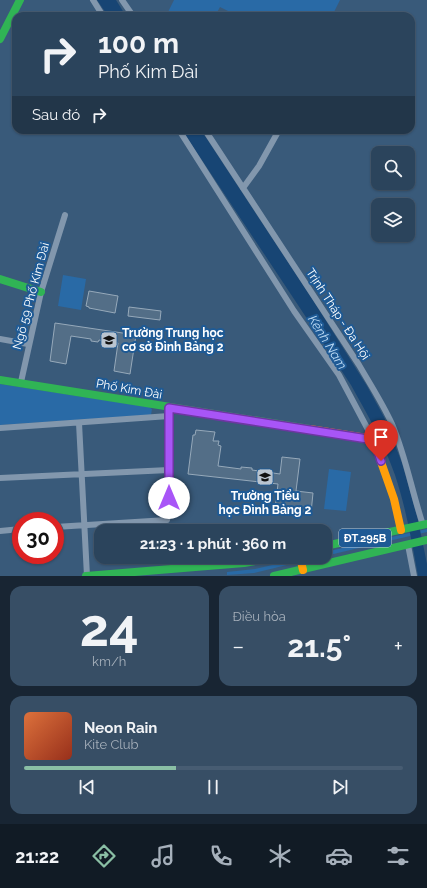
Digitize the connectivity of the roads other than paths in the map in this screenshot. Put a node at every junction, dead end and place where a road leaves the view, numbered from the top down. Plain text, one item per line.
1 (19, 0) edge
2 (93, 0) edge
3 (122, 0) edge
4 (13, 12) edge
5 (100, 12) edge
6 (130, 12) edge
7 (12, 14) edge
8 (0, 39) edge
9 (183, 134) edge
10 (208, 134) edge
11 (277, 134) edge
12 (243, 188) junction
13 (65, 215) dead end
14 (0, 279) edge
15 (41, 292) junction
16 (0, 339) edge
17 (28, 344) junction
18 (0, 380) edge
19 (21, 382) junction
20 (169, 412) junction
21 (79, 423) junction
22 (0, 428) edge
23 (374, 440) junction
24 (169, 470) junction
25 (82, 474) junction
26 (0, 478) edge
27 (85, 524) junction
28 (424, 525) edge
29 (64, 526) edge
30 (12, 530) edge
31 (403, 530) junction
32 (0, 531) edge
33 (426, 540) edge
34 (409, 544) junction
35 (332, 545) edge
36 (244, 564) edge
37 (302, 564) edge
38 (303, 570) junction
39 (87, 576) edge
40 (274, 576) edge
41 (414, 576) edge

1 - 4 street
2 - 5 street
3 - 6 street
7 - 8 street
9 - 23 street
10 - 12 street, Trịnh Tháp - Đa Hội
11 - 12 street
12 - 28 street, Trịnh Tháp - Đa Hội
13 - 15 street, Ngõ 59 Phố Kim Đài
14 - 15 street
15 - 17 street, Ngõ 59 Phố Kim Đài
16 - 17 street
17 - 19 street, Ngõ 59 Phố Kim Đài
18 - 19 street, Phố Kim Đài
19 - 20 street, Phố Kim Đài
20 - 21 street
20 - 23 street, Phố Kim Đài
20 - 24 street
21 - 22 street
21 - 25 street
23 - 31 street
24 - 25 street
24 - 27 street
25 - 26 street
25 - 27 street
27 - 29 street
27 - 39 street
28 - 31 street, ĐT.295B
30 - 32 street
31 - 35 street, ĐT.295B
33 - 34 street, ĐT.295B
34 - 38 street, ĐT.295B
34 - 41 street
36 - 39 street
37 - 38 street
38 - 40 street, ĐT.295B

